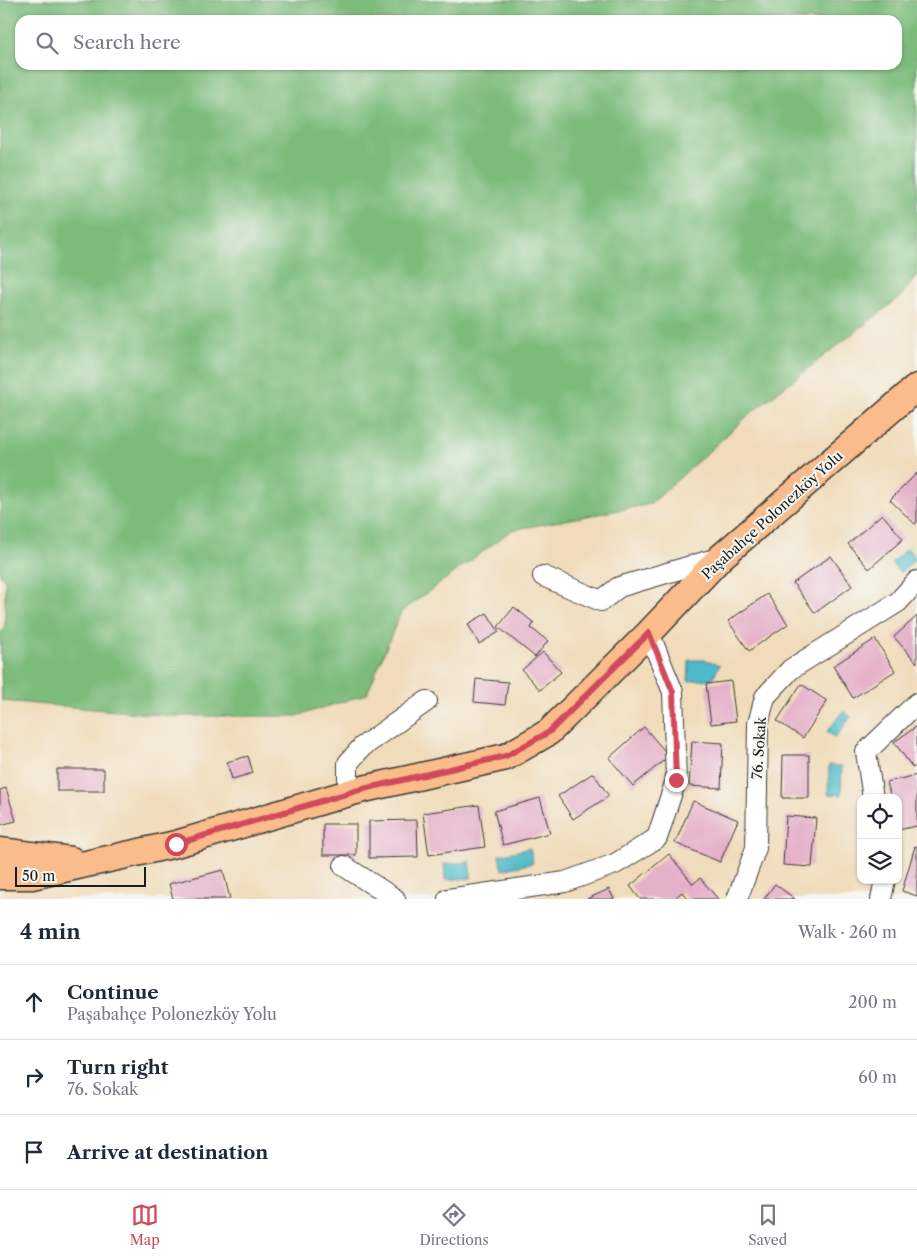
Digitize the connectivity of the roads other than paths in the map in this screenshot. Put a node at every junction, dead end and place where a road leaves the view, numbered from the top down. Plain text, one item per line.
1 (917, 387) edge
2 (721, 556) junction
3 (543, 576) dead end
4 (917, 582) edge
5 (649, 633) junction
6 (427, 701) dead end
7 (917, 703) edge
8 (348, 794) junction
9 (873, 794) edge
10 (0, 851) edge
11 (86, 862) junction
12 (344, 866) dead end
13 (0, 876) edge
14 (884, 884) edge
15 (395, 899) edge
16 (448, 899) edge
17 (737, 899) edge
18 (881, 899) edge

1 - 2 main road, Paşabahçe Polonezköy Yolu
2 - 3 street
2 - 5 main road, Paşabahçe Polonezköy Yolu
4 - 17 street, 76. Sokak
5 - 8 main road, Paşabahçe Polonezköy Yolu
5 - 16 street
6 - 8 street
7 - 9 street
8 - 11 main road, Paşabahçe Polonezköy Yolu
10 - 11 main road, Paşabahçe Polonezköy Yolu
11 - 13 main road, Paşabahçe Polonezköy Yolu
12 - 15 street
14 - 18 street

